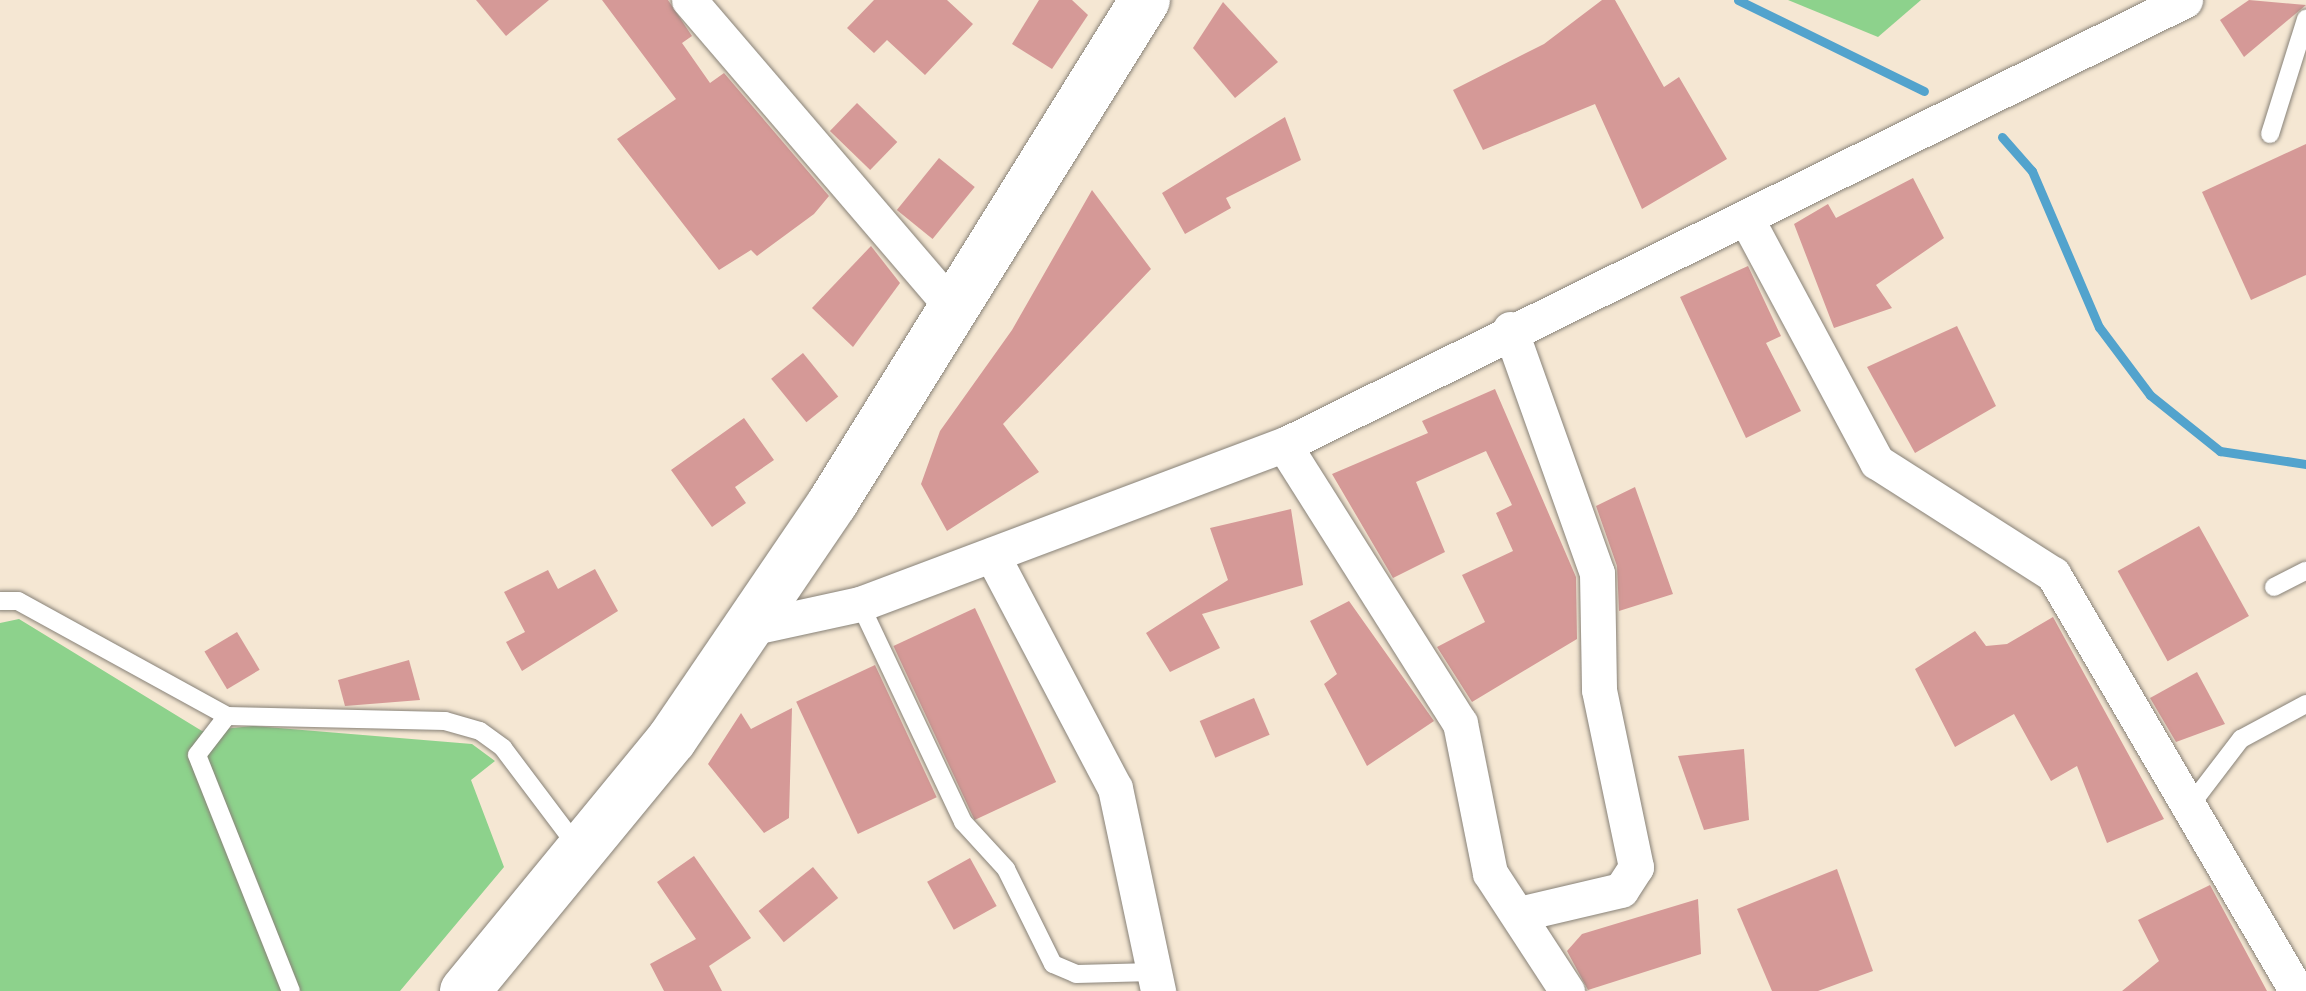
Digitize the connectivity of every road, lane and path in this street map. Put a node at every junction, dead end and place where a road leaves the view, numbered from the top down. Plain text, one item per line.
1 (688, 0) edge
2 (1145, 0) edge
3 (2184, 0) edge
4 (2306, 19) edge
5 (2270, 134) dead end
6 (1746, 218) junction
7 (954, 308) junction
8 (1510, 328) junction
9 (1284, 445) junction
10 (992, 555) junction
11 (2306, 570) edge
12 (2274, 586) dead end
13 (0, 601) edge
14 (860, 604) junction
15 (745, 629) junction
16 (2306, 704) edge
17 (227, 716) junction
18 (2192, 803) junction
19 (583, 854) junction
20 (1519, 914) junction
21 (1156, 981) edge
22 (291, 991) edge
23 (465, 991) edge
24 (1567, 991) edge
25 (2296, 991) edge

1 - 7 street
2 - 7 street
3 - 6 street
4 - 5 lane
6 - 8 street
6 - 18 street
7 - 15 street
8 - 9 street
8 - 20 street
9 - 10 street
9 - 20 street
10 - 14 street
10 - 21 street
11 - 12 lane
13 - 17 lane
14 - 15 street
14 - 21 lane
15 - 19 street
16 - 18 lane
17 - 19 lane
17 - 22 lane
18 - 25 street
19 - 23 street
20 - 24 street

